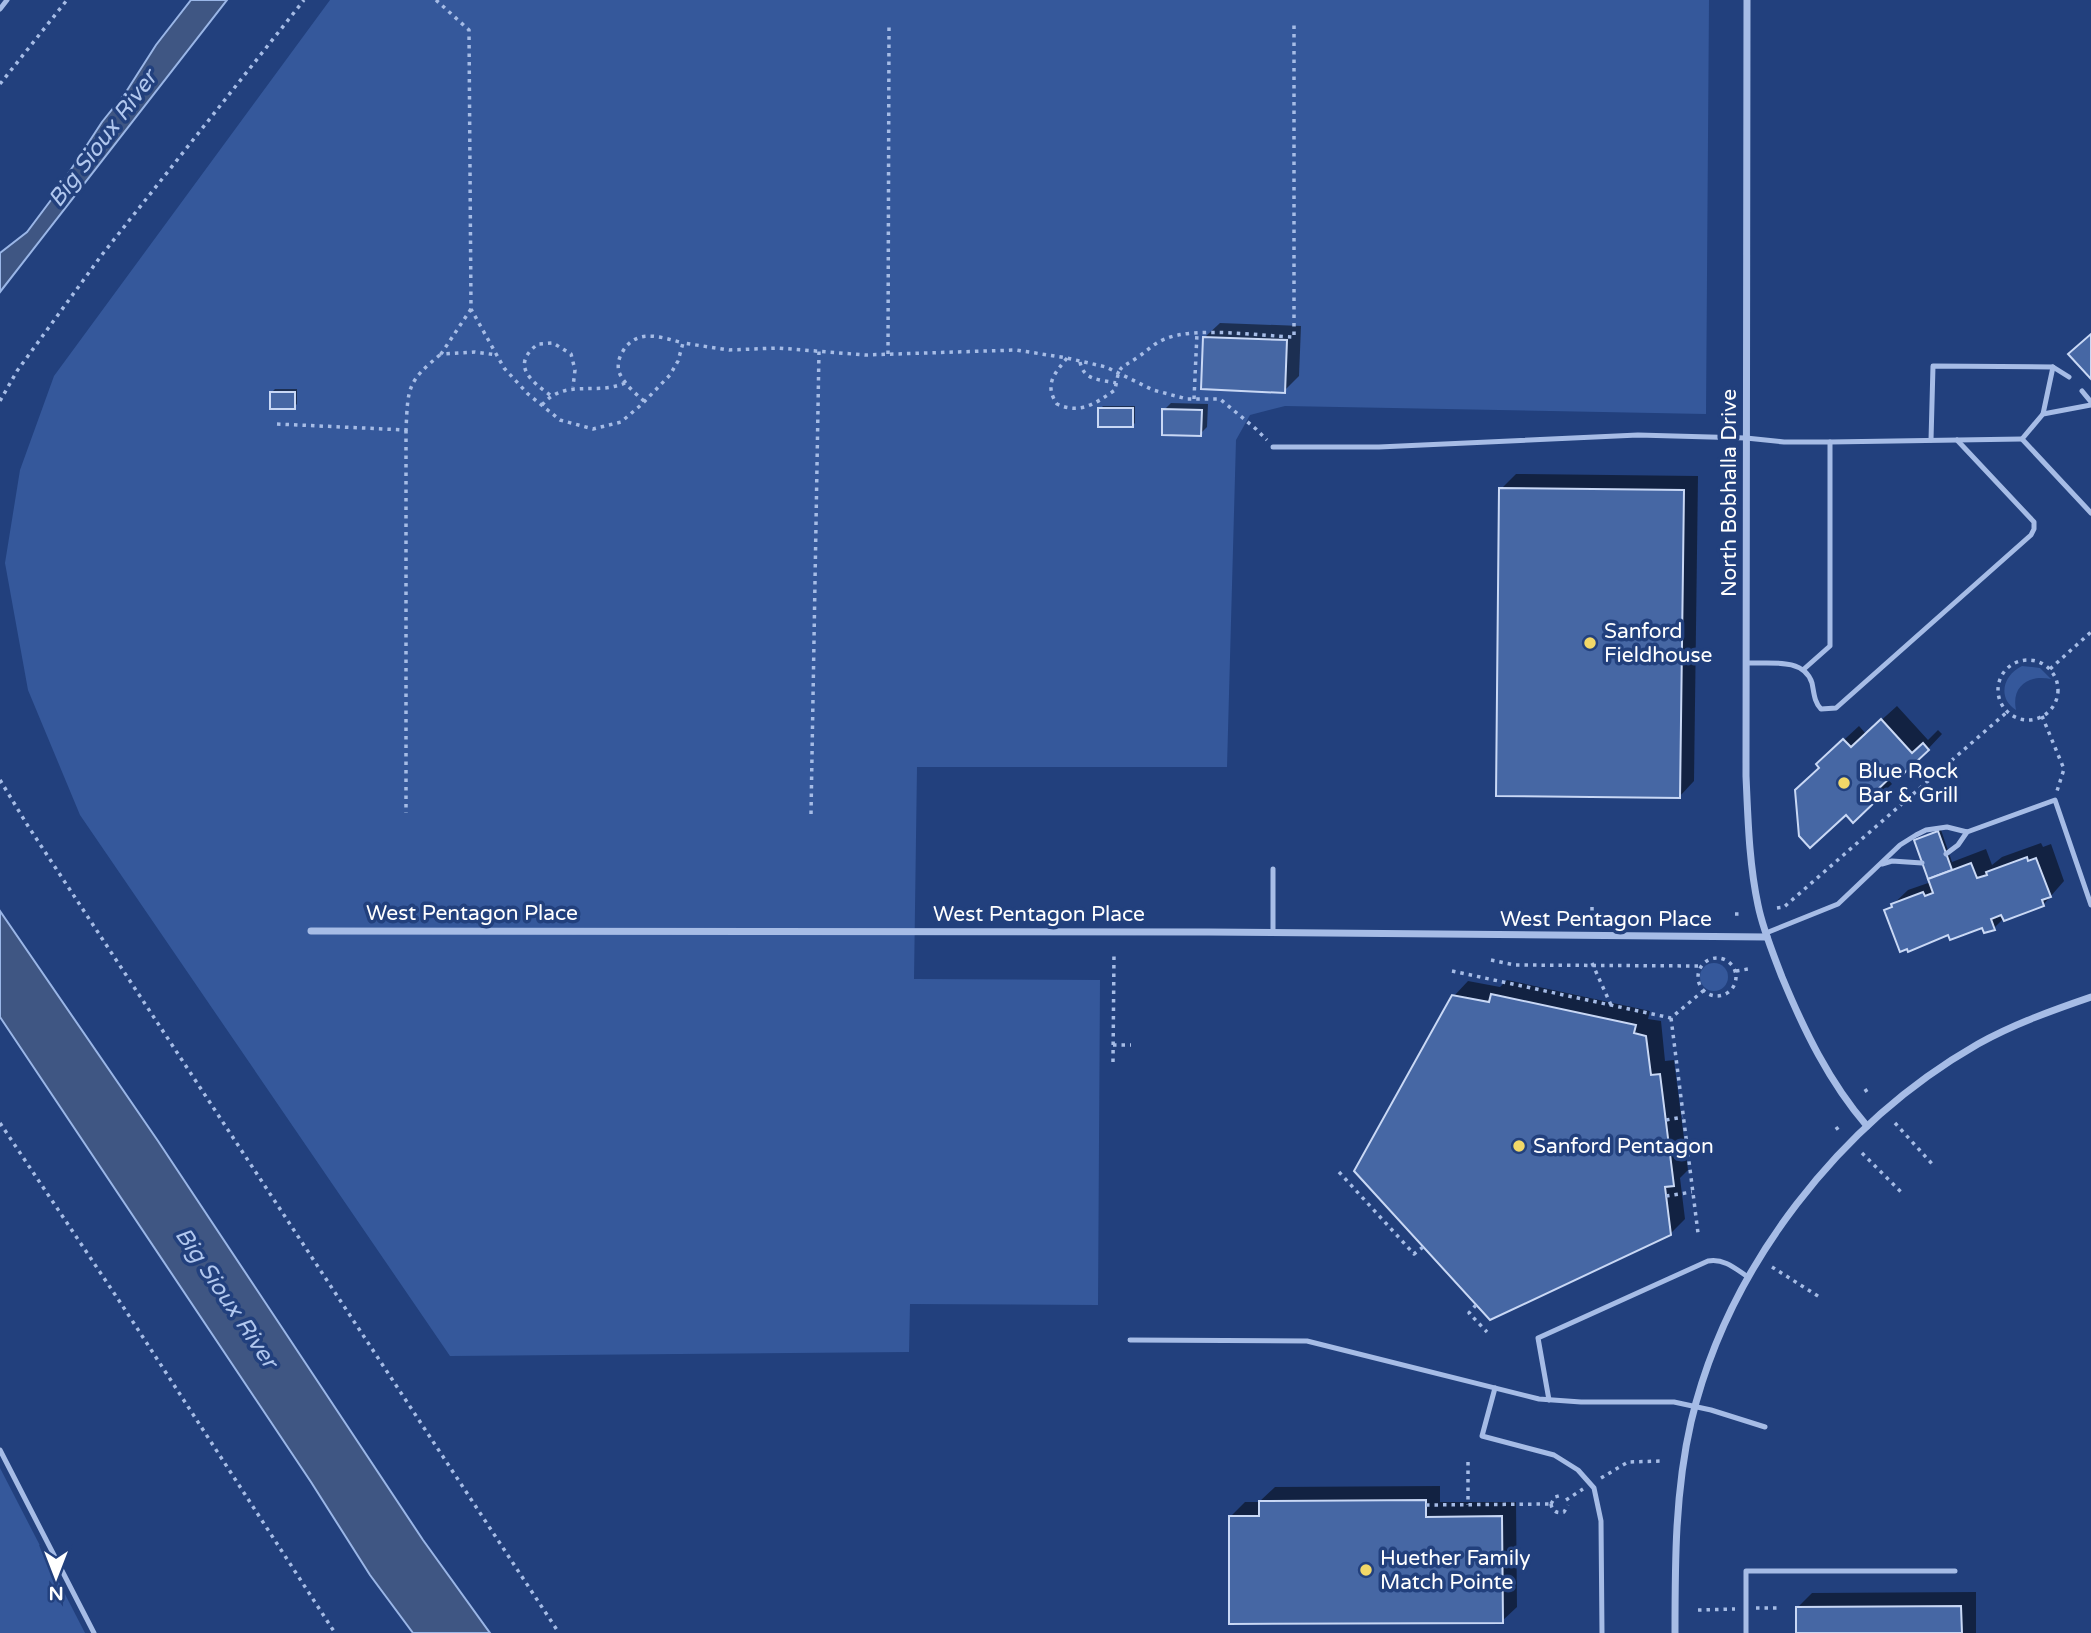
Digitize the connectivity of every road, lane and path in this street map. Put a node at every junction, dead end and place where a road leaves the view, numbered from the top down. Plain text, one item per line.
1 (7, 0) edge
2 (67, 0) edge
3 (304, 0) edge
4 (436, 0) edge
5 (1747, 0) edge
6 (0, 9) edge
7 (1294, 23) dead end
8 (889, 26) dead end
9 (0, 85) edge
10 (471, 309) junction
11 (1197, 333) junction
12 (682, 342) junction
13 (819, 350) junction
14 (441, 354) junction
15 (888, 354) junction
16 (497, 355) junction
17 (1067, 358) junction
18 (1080, 361) junction
19 (2053, 367) junction
20 (1118, 373) junction
21 (2069, 377) dead end
22 (532, 382) junction
23 (625, 383) junction
24 (1116, 383) junction
25 (573, 387) junction
26 (524, 389) junction
27 (2082, 391) dead end
28 (550, 395) junction
29 (1194, 399) junction
30 (0, 401) edge
31 (644, 401) junction
32 (2091, 403) edge
33 (542, 405) junction
34 (2043, 414) junction
35 (277, 424) dead end
36 (405, 430) junction
37 (1746, 438) junction
38 (2022, 439) junction
39 (1931, 440) junction
40 (1957, 440) junction
41 (1830, 442) junction
42 (1273, 447) joint
43 (2091, 513) edge
44 (2091, 632) edge
45 (1746, 663) junction
46 (1804, 669) junction
47 (2050, 669) junction
48 (2007, 712) junction
49 (2042, 716) junction
50 (0, 780) edge
51 (2055, 800) junction
52 (406, 813) dead end
53 (811, 814) dead end
54 (1967, 832) junction
55 (1946, 854) dead end
56 (1922, 863) dead end
57 (1879, 865) junction
58 (1273, 869) dead end
59 (2091, 905) edge
60 (1592, 907) dead end
61 (1777, 908) dead end
62 (1592, 919) dead end
63 (311, 931) dead end
64 (1273, 933) junction
65 (1766, 935) junction
66 (1114, 953) dead end
67 (1491, 960) dead end
68 (1592, 964) junction
69 (1701, 966) junction
70 (1748, 969) dead end
71 (1452, 971) dead end
72 (1735, 971) junction
73 (1703, 991) junction
74 (2091, 997) edge
75 (1611, 1005) junction
76 (1671, 1018) junction
77 (1113, 1045) junction
78 (1131, 1045) dead end
79 (1113, 1062) dead end
80 (1683, 1117) junction
81 (1666, 1120) dead end
82 (0, 1122) edge
83 (1895, 1123) dead end
84 (1867, 1126) junction
85 (1862, 1153) dead end
86 (1934, 1166) dead end
87 (1339, 1172) dead end
88 (1692, 1192) junction
89 (1903, 1194) dead end
90 (1666, 1196) dead end
91 (1698, 1233) dead end
92 (1423, 1247) dead end
93 (1772, 1268) dead end
94 (1748, 1277) junction
95 (1821, 1298) dead end
96 (1476, 1305) dead end
97 (1487, 1332) dead end
98 (1130, 1340) dead end
99 (1494, 1388) junction
100 (1549, 1400) junction
101 (1696, 1406) junction
102 (1765, 1427) dead end
103 (0, 1450) edge
104 (1661, 1461) dead end
105 (1468, 1462) dead end
106 (1591, 1484) junction
107 (1562, 1495) dead end
108 (1566, 1500) dead end
109 (1551, 1504) junction
110 (1426, 1505) dead end
111 (1468, 1505) junction
112 (1568, 1505) dead end
113 (1955, 1571) dead end
114 (94, 1633) edge
115 (335, 1633) edge
116 (559, 1633) edge
117 (1602, 1633) edge
118 (1675, 1633) edge
119 (1746, 1633) edge

1 - 6 lane
2 - 9 path
3 - 30 path
4 - 10 path
5 - 37 street, North Bobhalla Drive
7 - 11 path
8 - 15 path
10 - 14 path
10 - 16 path
11 - 20 path
11 - 29 path
12 - 13 path
12 - 23 path
12 - 31 path
13 - 15 path
13 - 53 path
14 - 16 path
14 - 36 path
15 - 17 path
16 - 26 path
17 - 18 path
17 - 24 path
18 - 20 path
18 - 24 path
19 - 21 lane
19 - 34 lane
19 - 39 lane
20 - 24 path
20 - 29 path
22 - 25 path
22 - 26 path
22 - 28 path
23 - 25 path
23 - 31 path
25 - 28 path
26 - 33 path
27 - 32 lane
28 - 33 path
29 - 42 path
31 - 33 path
32 - 34 lane
34 - 38 lane
35 - 36 path
36 - 52 path
37 - 41 lane
37 - 42 lane
37 - 45 street, North Bobhalla Drive
38 - 40 lane
38 - 43 lane
39 - 40 lane
39 - 41 lane
40 - 46 lane
41 - 46 lane
44 - 47 path
45 - 46 lane
45 - 65 street, North Bobhalla Drive
47 - 48 path
47 - 49 path
48 - 49 path
48 - 61 path
49 - 51 path
50 - 116 path
51 - 54 lane
51 - 59 lane
54 - 55 lane
54 - 57 lane
56 - 57 lane
57 - 65 lane
58 - 64 lane
60 - 62 path
63 - 64 street, West Pentagon Place
64 - 65 street, West Pentagon Place
65 - 84 street, North Bobhalla Drive
66 - 77 path
67 - 68 path
68 - 69 path
68 - 75 path
69 - 72 path
69 - 73 path
70 - 72 path
71 - 75 path
72 - 73 path
73 - 76 path
74 - 84 street
75 - 76 path
76 - 80 path
77 - 78 path
77 - 79 path
80 - 81 path
80 - 88 path
82 - 115 path
83 - 86 path
84 - 94 street
85 - 89 path
87 - 92 path
88 - 90 path
88 - 91 path
93 - 95 path
94 - 100 lane
94 - 101 street
96 - 97 path
98 - 99 lane
99 - 100 lane
99 - 106 lane
100 - 101 lane
101 - 102 lane
101 - 118 street
103 - 114 lane
104 - 106 path
105 - 111 path
106 - 108 path
106 - 117 lane
107 - 109 path
109 - 111 path
109 - 112 path
110 - 111 path
113 - 119 lane

